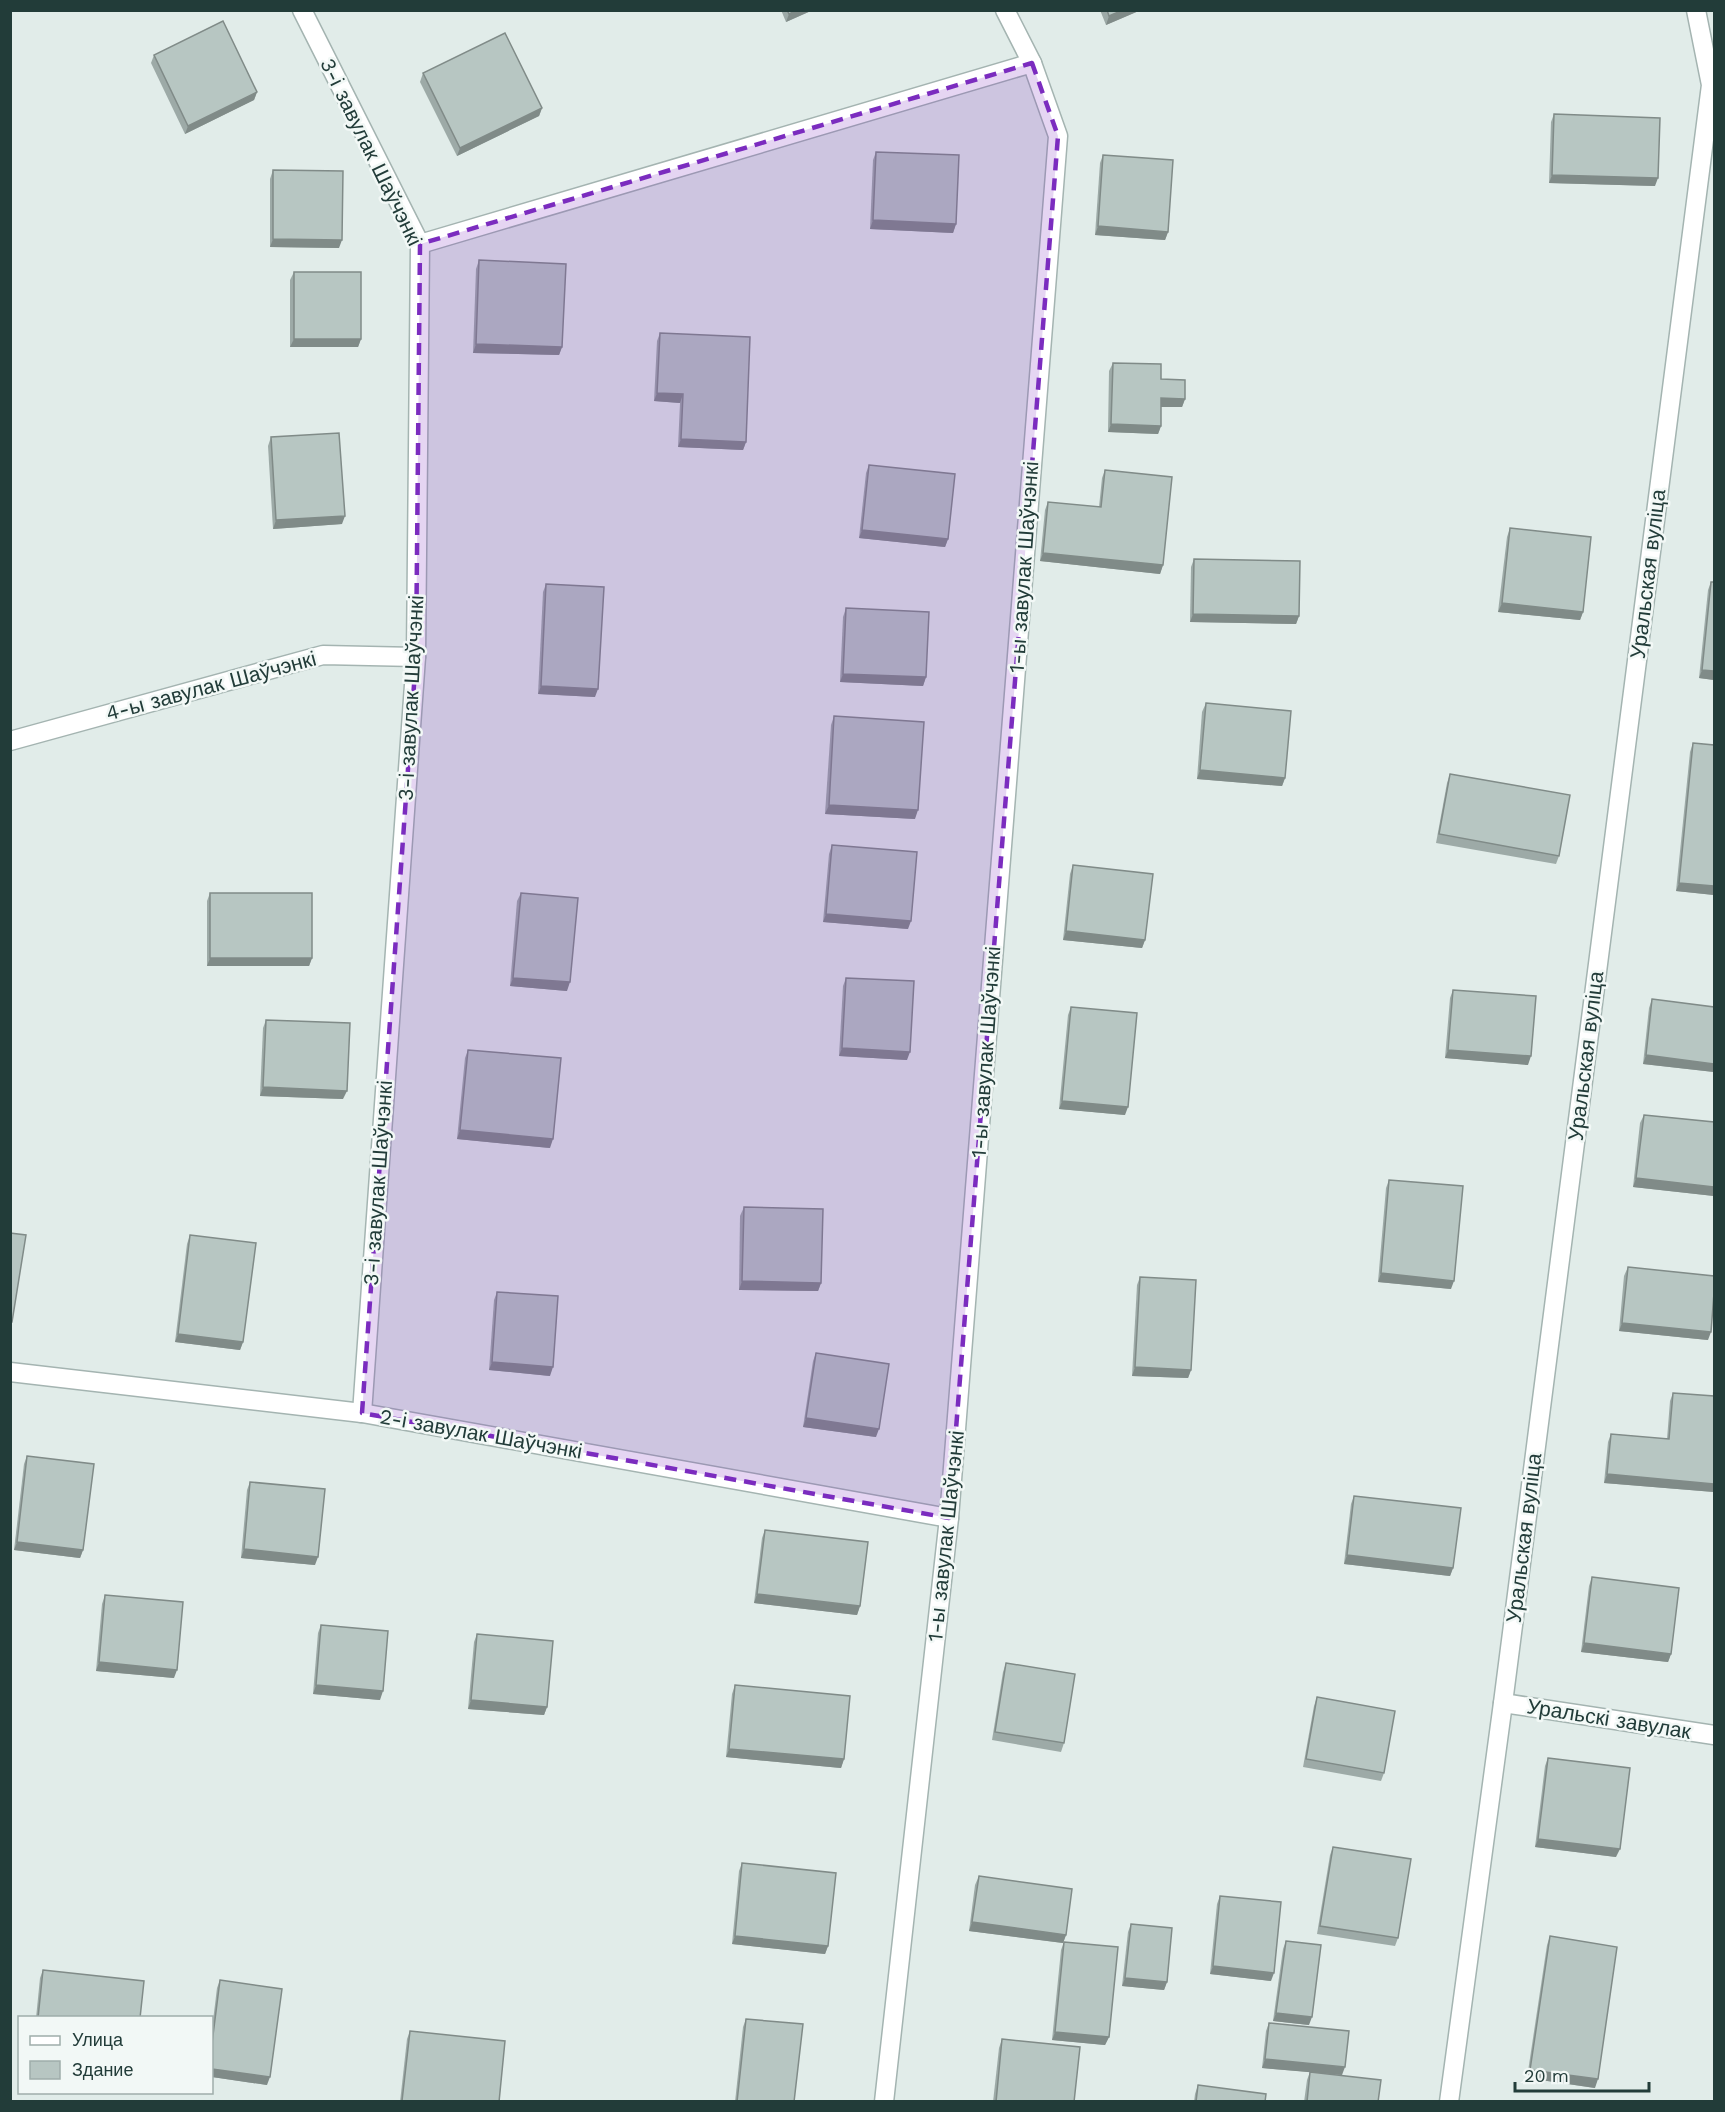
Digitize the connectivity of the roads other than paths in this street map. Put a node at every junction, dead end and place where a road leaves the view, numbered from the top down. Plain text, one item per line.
1 (302, 10) edge
2 (1005, 10) edge
3 (1696, 10) edge
4 (1032, 63) junction
5 (420, 244) junction
6 (416, 657) junction
7 (10, 741) edge
8 (10, 1372) edge
9 (362, 1413) junction
10 (949, 1518) junction
11 (1503, 1703) junction
12 (1714, 1735) edge
13 (884, 2102) edge
14 (1449, 2102) edge

1 - 5 street, 3-і завулак Шаўчэнкі
2 - 4 street, 1-ы завулак Шаўчэнкі
3 - 11 street, Уральская вуліца
4 - 5 street
4 - 10 street, 1-ы завулак Шаўчэнкі
5 - 6 street, 3-і завулак Шаўчэнкі
6 - 7 street, 4-ы завулак Шаўчэнкі
6 - 9 street, 3-і завулак Шаўчэнкі
8 - 9 street, 2-і завулак Шаўчэнкі
9 - 10 street, 2-і завулак Шаўчэнкі
10 - 13 street, 1-ы завулак Шаўчэнкі
11 - 12 street, Уральскі завулак
11 - 14 street, Уральская вуліца

